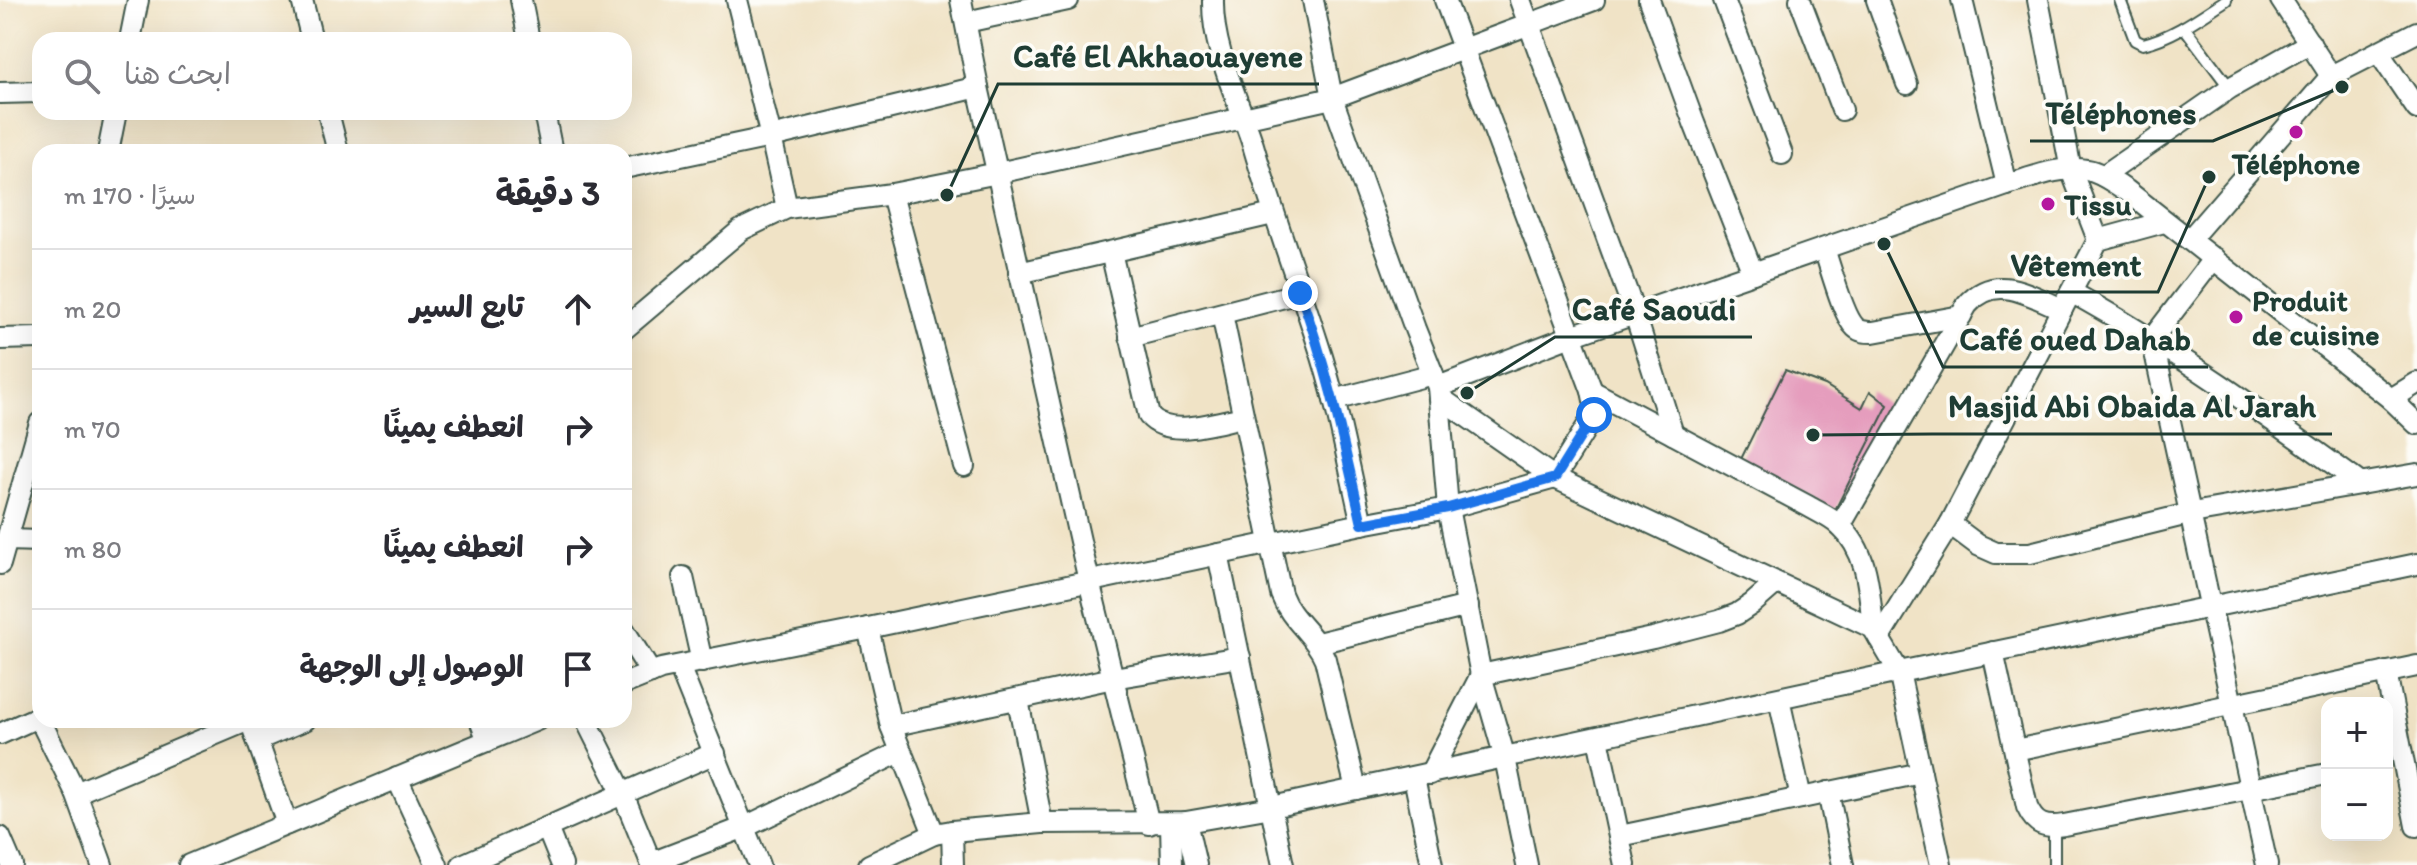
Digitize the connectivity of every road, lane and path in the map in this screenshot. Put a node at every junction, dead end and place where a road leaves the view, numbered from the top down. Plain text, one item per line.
1 (302, 0) edge
2 (521, 0) edge
3 (737, 0) edge
4 (961, 0) edge
5 (1068, 0) edge
6 (1213, 0) edge
7 (1313, 0) edge
8 (1445, 0) edge
9 (1520, 0) edge
10 (1594, 0) edge
11 (1649, 0) edge
12 (1724, 0) edge
13 (1800, 0) edge
14 (1877, 0) edge
15 (1962, 0) edge
16 (2038, 0) edge
17 (2120, 0) edge
18 (2226, 0) edge
19 (2281, 0) edge
20 (142, 1) edge
21 (966, 22) junction
22 (1527, 24) junction
23 (2184, 27) junction
24 (132, 32) edge
25 (310, 32) edge
26 (527, 32) edge
27 (2417, 32) edge
28 (2310, 43) junction
29 (1463, 48) junction
30 (2379, 53) junction
31 (2331, 76) junction
32 (1907, 84) dead end
33 (978, 87) junction
34 (2230, 88) junction
35 (32, 92) edge
36 (0, 93) edge
37 (1332, 98) junction
38 (2417, 109) edge
39 (1842, 110) dead end
40 (1244, 118) junction
41 (114, 120) edge
42 (330, 120) edge
43 (546, 120) edge
44 (771, 137) junction
45 (110, 144) edge
46 (336, 144) edge
47 (550, 144) edge
48 (1782, 154) dead end
49 (632, 166) edge
50 (2071, 170) junction
51 (998, 173) junction
52 (2103, 176) junction
53 (2007, 185) junction
54 (892, 194) junction
55 (787, 208) junction
56 (1273, 214) junction
57 (2164, 222) junction
58 (2190, 239) junction
59 (2098, 240) junction
60 (1824, 249) junction
61 (1111, 252) junction
62 (2214, 258) junction
63 (1019, 273) junction
64 (1753, 273) junction
65 (1300, 293) junction
66 (2067, 301) junction
67 (1222, 314) junction
68 (1635, 314) junction
69 (1961, 316) junction
70 (632, 322) edge
71 (1571, 336) junction
72 (1130, 337) junction
73 (32, 338) edge
74 (0, 339) edge
75 (2152, 339) junction
76 (2417, 383) edge
77 (1437, 386) junction
78 (1592, 391) junction
79 (2391, 399) junction
80 (1334, 400) junction
81 (1243, 417) junction
82 (2417, 424) edge
83 (1673, 434) junction
84 (32, 458) edge
85 (964, 466) dead end
86 (2417, 474) edge
87 (1555, 478) junction
88 (2361, 484) junction
89 (1448, 508) junction
90 (2192, 513) junction
91 (1362, 524) junction
92 (1950, 524) junction
93 (1840, 526) junction
94 (7, 540) junction
95 (32, 541) edge
96 (1270, 543) junction
97 (1218, 554) junction
98 (0, 564) edge
99 (2417, 564) edge
100 (683, 577) dead end
101 (1089, 581) junction
102 (1776, 583) junction
103 (1468, 606) junction
104 (2211, 607) junction
105 (868, 628) junction
106 (1876, 633) junction
107 (632, 643) edge
108 (1318, 643) junction
109 (1993, 652) junction
110 (1240, 657) junction
111 (702, 662) junction
112 (679, 666) junction
113 (2417, 666) edge
114 (1899, 672) junction
115 (2386, 672) junction
116 (651, 673) junction
117 (1481, 675) junction
118 (1113, 678) junction
119 (632, 681) edge
120 (1779, 699) junction
121 (1018, 700) junction
122 (2231, 705) junction
123 (32, 721) edge
124 (891, 726) junction
125 (45, 728) edge
126 (249, 728) edge
127 (252, 728) edge
128 (483, 728) edge
129 (518, 728) edge
130 (590, 728) edge
131 (0, 734) edge
132 (1598, 738) junction
133 (488, 741) junction
134 (2015, 750) junction
135 (900, 752) junction
136 (715, 753) junction
137 (1505, 758) junction
138 (2395, 760) edge
139 (1921, 773) junction
140 (1422, 775) junction
141 (2321, 775) edge
142 (397, 778) junction
143 (1356, 789) junction
144 (2250, 790) junction
145 (1828, 792) junction
146 (76, 793) junction
147 (623, 794) junction
148 (1801, 798) junction
149 (1272, 807) junction
150 (1042, 823) junction
151 (1179, 823) junction
152 (287, 824) junction
153 (1149, 824) junction
154 (745, 827) junction
155 (2054, 827) junction
156 (547, 828) junction
157 (2416, 830) edge
158 (943, 832) junction
159 (1620, 836) junction
160 (0, 837) edge
161 (225, 858) edge
162 (652, 864) edge
163 (12, 865) edge
164 (102, 865) edge
165 (189, 865) edge
166 (437, 865) edge
167 (462, 865) edge
168 (562, 865) edge
169 (759, 865) edge
170 (869, 865) edge
171 (953, 865) edge
172 (1172, 865) edge
173 (1196, 865) edge
174 (1283, 865) edge
175 (1432, 865) edge
176 (1527, 865) edge
177 (1625, 865) edge
178 (1841, 865) edge
179 (1941, 865) edge
180 (2054, 865) edge
181 (2267, 865) edge

1 - 25 street
2 - 26 street
3 - 44 street
4 - 21 street
5 - 21 street
6 - 40 street
7 - 37 street
8 - 29 street
9 - 22 street
10 - 22 street
11 - 64 street
12 - 48 street
13 - 39 street
14 - 32 street
15 - 53 street
16 - 50 street
17 - 23 lane
18 - 23 lane
19 - 28 street
20 - 24 street
21 - 33 street
22 - 29 street
22 - 68 street
23 - 34 lane
27 - 30 street
28 - 31 street
28 - 34 street
29 - 37 street
29 - 71 street
30 - 31 street
30 - 38 street
31 - 58 street
33 - 44 street
33 - 51 street
34 - 52 street
35 - 36 street
37 - 40 street
37 - 77 street
40 - 51 street
40 - 56 street
41 - 45 street
42 - 46 street
43 - 47 street
44 - 49 street
44 - 55 street
50 - 52 street
50 - 53 street
50 - 59 street
51 - 54 street
51 - 63 street
52 - 57 street
53 - 60 street
54 - 55 street
54 - 85 street
55 - 70 street
56 - 61 street
56 - 65 street
57 - 58 street
57 - 59 street
58 - 62 street
59 - 66 street
60 - 64 street
60 - 69 street
61 - 63 street
61 - 72 street
62 - 75 street
62 - 79 street
63 - 101 street
64 - 68 street
65 - 67 street
65 - 80 street
66 - 69 street
66 - 75 street
66 - 92 street
67 - 72 street
67 - 81 street
68 - 71 street
68 - 83 street
69 - 93 street
71 - 77 street
71 - 78 street
72 - 81 street
73 - 74 street
75 - 88 street
75 - 90 street
76 - 79 street
77 - 80 street
77 - 87 street
77 - 89 street
78 - 83 street
78 - 87 street
79 - 82 street
80 - 91 street
81 - 96 street
83 - 93 street
84 - 94 street
86 - 88 street
87 - 89 street
87 - 102 street
88 - 90 street
89 - 91 street
89 - 103 street
90 - 92 street
90 - 104 street
91 - 96 street
92 - 106 street
93 - 106 street
94 - 95 street
94 - 98 street
96 - 97 street
96 - 108 street
97 - 101 street
97 - 110 street
99 - 104 street
100 - 111 street
101 - 105 street
101 - 118 street
102 - 106 street
102 - 117 street
103 - 108 street
103 - 117 street
104 - 109 street
104 - 122 street
105 - 111 street
105 - 124 street
106 - 114 street
107 - 116 street
108 - 143 street
109 - 114 street
109 - 134 street
110 - 118 street
110 - 149 street
111 - 112 street
112 - 116 street
112 - 136 street
113 - 115 street
114 - 120 street
114 - 139 street
115 - 122 street
115 - 138 street
116 - 119 street
117 - 137 street
117 - 140 street
118 - 121 street
118 - 153 street
120 - 132 street
120 - 148 street
121 - 124 street
121 - 150 street
122 - 134 street
122 - 144 street
123 - 131 street
124 - 135 street
125 - 146 street
126 - 146 street
127 - 152 street
128 - 133 street
129 - 133 street
130 - 147 street
132 - 137 street
132 - 159 street
133 - 142 street
134 - 155 street
135 - 154 street
135 - 158 street
136 - 147 street
136 - 154 street
137 - 140 street
137 - 176 street
138 - 157 street
139 - 145 street
139 - 179 street
140 - 143 street
140 - 175 street
141 - 144 street
142 - 152 street
142 - 166 street
143 - 149 street
144 - 155 street
144 - 181 street
145 - 148 street
145 - 178 street
146 - 164 street
147 - 156 street
147 - 162 street
148 - 159 street
149 - 151 street
149 - 174 street
150 - 153 street
150 - 158 street
151 - 153 street
151 - 172 street
151 - 173 street
152 - 161 street
154 - 162 street
154 - 169 street
155 - 180 lane
156 - 167 street
156 - 168 street
158 - 170 street
158 - 171 street
159 - 177 street
160 - 163 street
161 - 165 street

